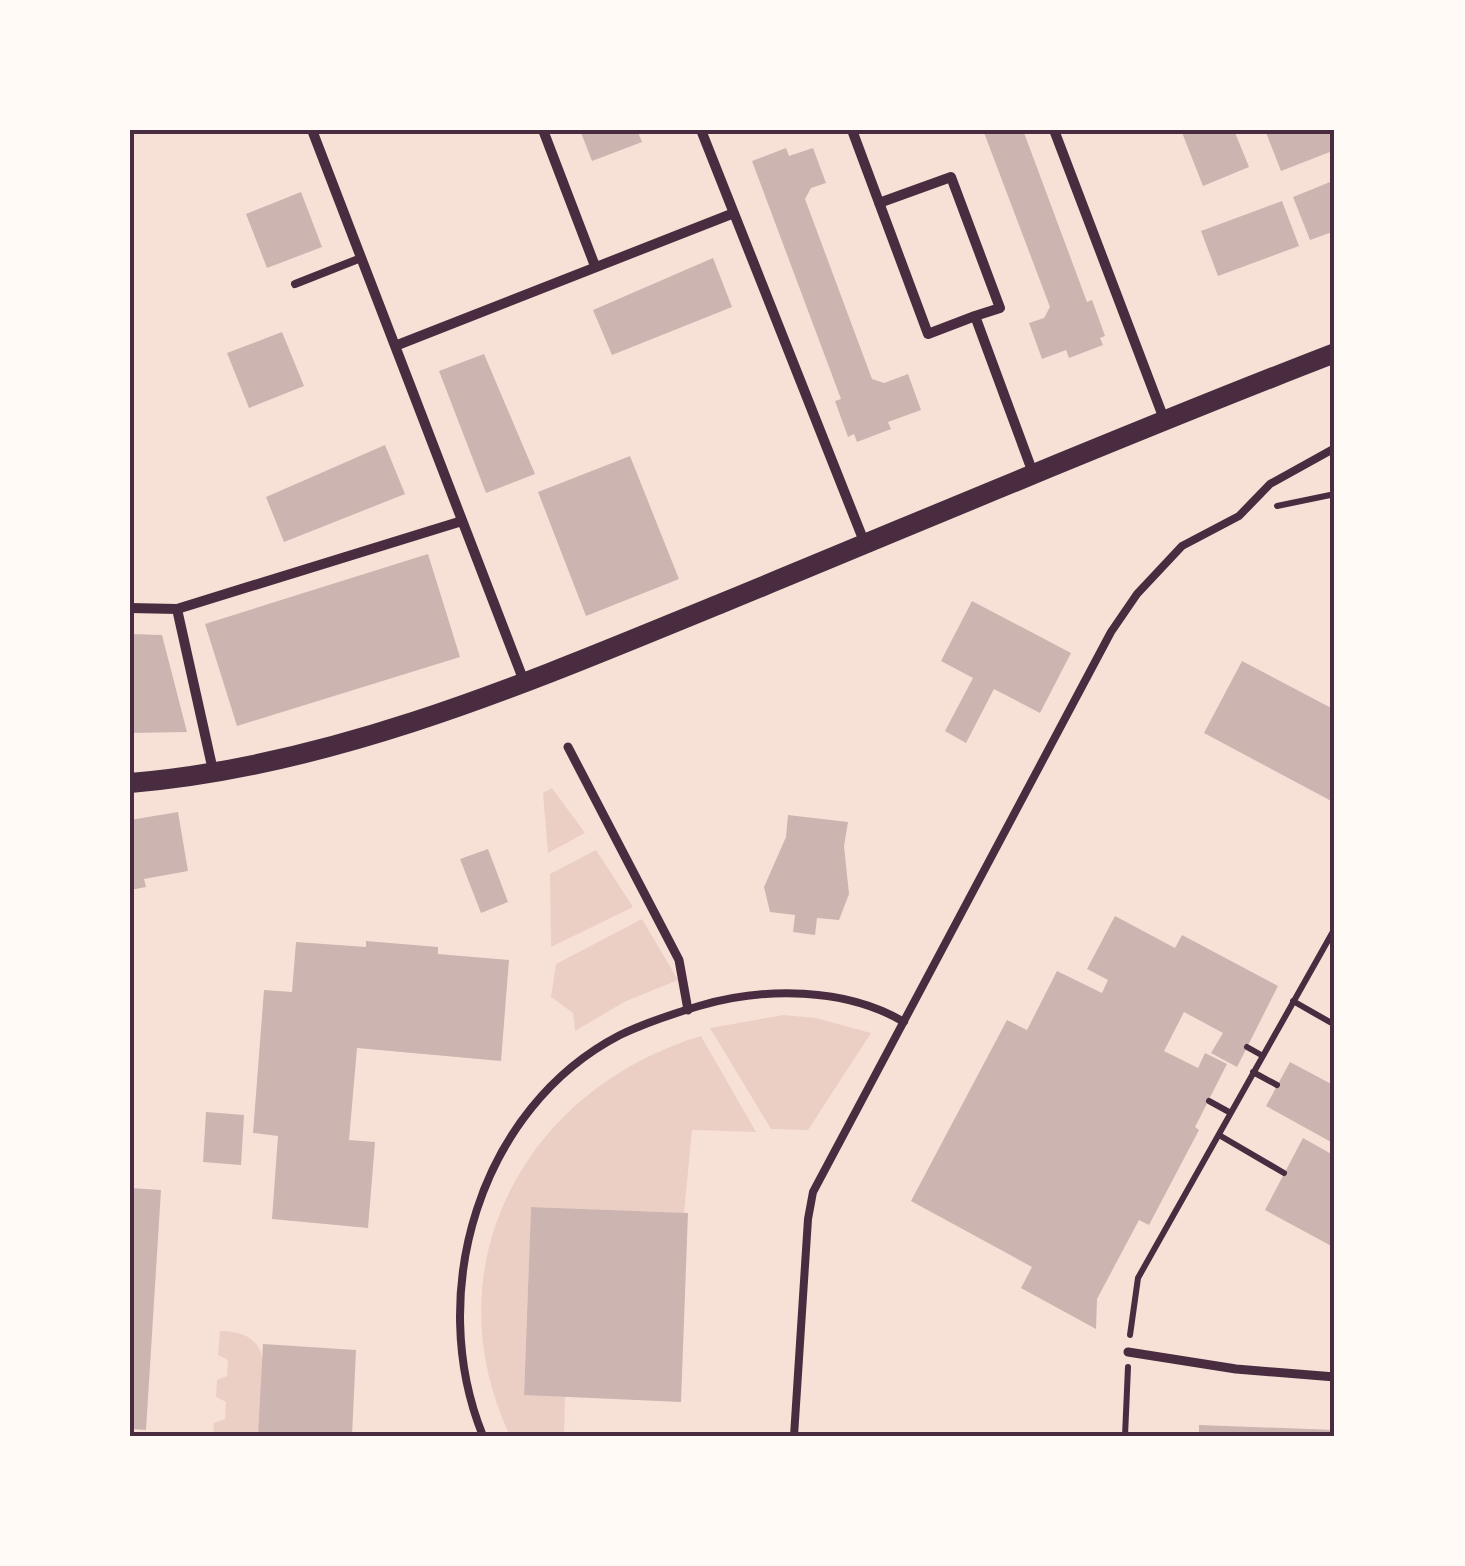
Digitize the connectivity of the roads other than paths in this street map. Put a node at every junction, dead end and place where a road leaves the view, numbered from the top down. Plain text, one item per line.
1 (543, 130) edge
2 (701, 130) edge
3 (852, 130) edge
4 (1054, 130) edge
5 (314, 131) edge
6 (879, 204) junction
7 (734, 213) junction
8 (361, 258) junction
9 (595, 266) junction
10 (294, 284) dead end
11 (975, 316) junction
12 (394, 346) junction
13 (1335, 353) edge
14 (1164, 419) junction
15 (1335, 448) edge
16 (1033, 473) junction
17 (462, 520) junction
18 (865, 544) junction
19 (130, 608) edge
20 (178, 609) junction
21 (524, 684) junction
22 (568, 747) dead end
23 (214, 776) junction
24 (130, 783) edge
25 (688, 1010) junction
26 (904, 1022) junction
27 (1128, 1352) road end
28 (1335, 1377) edge
29 (484, 1436) edge
30 (794, 1436) edge

1 - 9 street
2 - 7 street
3 - 6 street
4 - 14 street
5 - 8 street
6 - 11 street
6 - 11 street
7 - 9 street
7 - 18 street
8 - 10 lane
8 - 12 street
9 - 12 street
11 - 16 street
12 - 17 street
13 - 14 main road
14 - 16 main road
15 - 26 lane
16 - 18 main road
17 - 20 street
17 - 21 street
18 - 21 main road
19 - 20 street
20 - 23 street
21 - 23 main road
22 - 25 street
23 - 24 main road
25 - 26 lane
25 - 29 lane
26 - 30 lane
27 - 28 street

